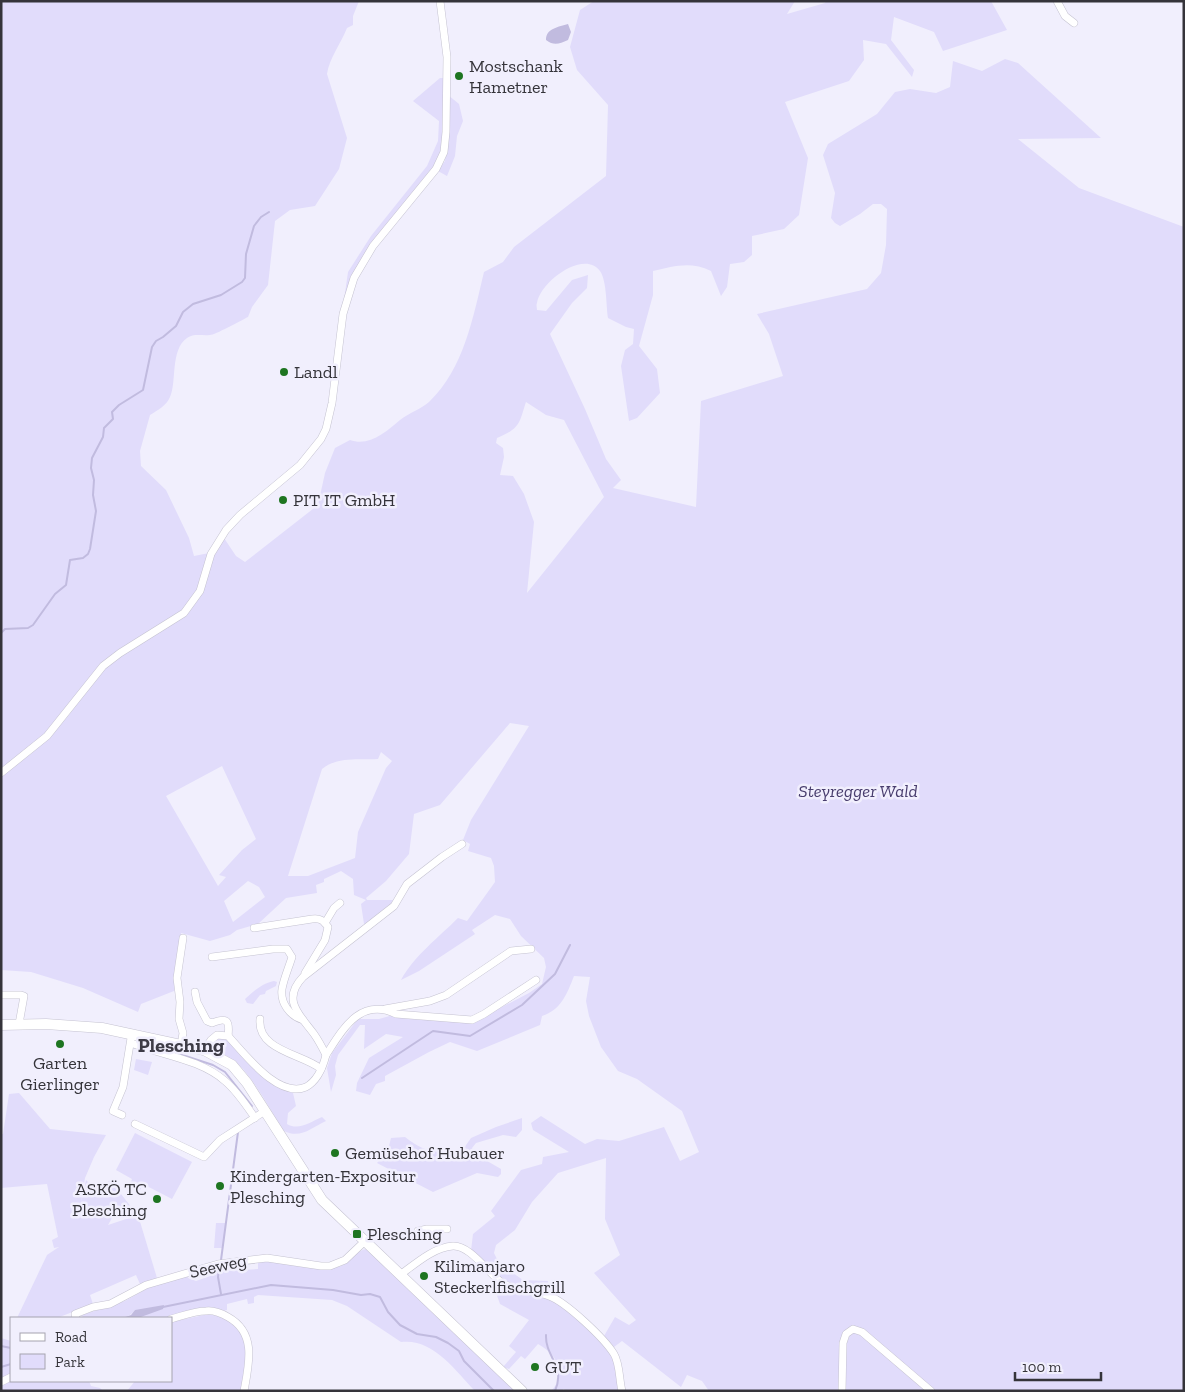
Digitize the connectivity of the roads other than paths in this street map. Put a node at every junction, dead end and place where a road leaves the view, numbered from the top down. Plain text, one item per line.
1 (440, 1) edge
2 (1056, 1) edge
3 (1074, 23) dead end
4 (1, 772) edge
5 (462, 844) dead end
6 (340, 903) dead end
7 (325, 923) junction
8 (254, 928) dead end
9 (183, 938) dead end
10 (531, 950) dead end
11 (212, 957) dead end
12 (303, 977) junction
13 (536, 980) dead end
14 (195, 992) dead end
15 (1, 995) edge
16 (385, 1009) junction
17 (260, 1019) dead end
18 (303, 1020) junction
19 (19, 1024) junction
20 (1, 1026) edge
21 (228, 1036) junction
22 (131, 1038) junction
23 (182, 1044) junction
24 (204, 1050) junction
25 (326, 1055) junction
26 (321, 1069) junction
27 (265, 1111) junction
28 (122, 1115) dead end
29 (255, 1118) junction
30 (135, 1124) dead end
31 (447, 1229) dead end
32 (418, 1231) dead end
33 (365, 1242) junction
34 (400, 1275) junction
35 (76, 1317) edge
36 (172, 1319) edge
37 (244, 1391) edge
38 (522, 1391) edge
39 (622, 1391) edge
40 (842, 1391) edge
41 (931, 1391) edge

1 - 4 street
2 - 3 street
5 - 12 street
6 - 7 street
7 - 8 street
7 - 12 street
9 - 23 street
10 - 16 street
11 - 18 street
12 - 18 street
13 - 16 street
14 - 21 street
15 - 19 street
16 - 25 street
17 - 26 street
18 - 25 street
19 - 20 main road
19 - 22 main road
21 - 24 street
21 - 26 street
22 - 23 main road
22 - 28 street
22 - 29 street
23 - 24 main road
24 - 27 main road
25 - 26 street
27 - 29 street
27 - 33 main road
29 - 30 street
31 - 32 street
33 - 34 main road
33 - 35 street, Seeweg
34 - 38 main road
34 - 39 street
36 - 37 street
40 - 41 street

